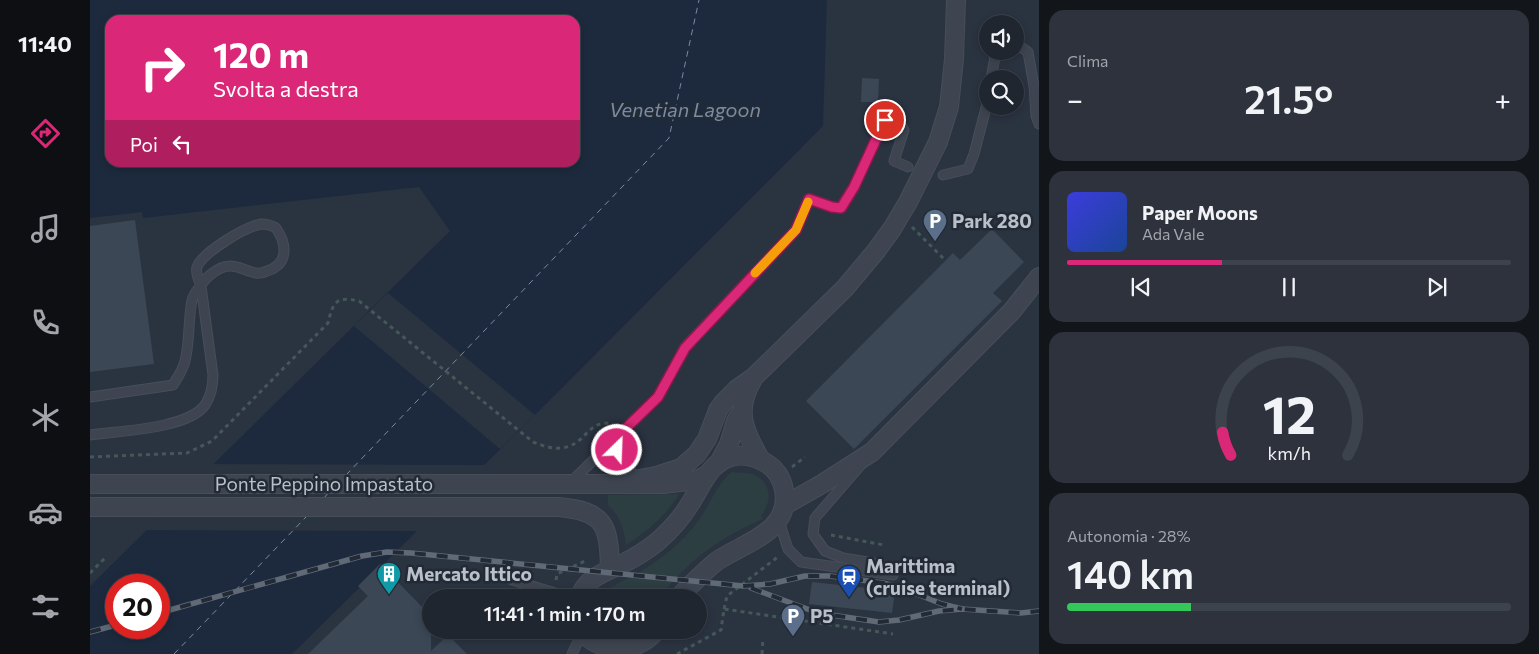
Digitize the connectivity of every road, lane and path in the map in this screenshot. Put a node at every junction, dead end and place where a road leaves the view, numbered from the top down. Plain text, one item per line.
1 (958, 5) edge
2 (1024, 49) edge
3 (984, 115) edge
4 (1039, 124) edge
5 (908, 168) dead end
6 (943, 176) dead end
7 (914, 229) dead end
8 (945, 260) dead end
9 (1039, 277) edge
10 (201, 286) junction
11 (754, 376) junction
12 (90, 397) edge
13 (742, 411) junction
14 (622, 433) junction
15 (90, 435) edge
16 (872, 452) junction
17 (90, 456) edge
18 (760, 460) junction
19 (713, 469) junction
20 (634, 481) junction
21 (564, 483) junction
22 (90, 484) edge
23 (90, 507) edge
24 (782, 513) junction
25 (815, 536) junction
26 (884, 545) dead end
27 (788, 549) junction
28 (107, 556) dead end
29 (592, 558) dead end
30 (880, 564) dead end
31 (610, 569) junction
32 (90, 573) edge
33 (893, 574) dead end
34 (512, 580) dead end
35 (542, 589) edge
36 (553, 589) edge
37 (583, 589) edge
38 (687, 589) edge
39 (724, 610) junction
40 (893, 634) dead end
41 (763, 638) dead end
42 (579, 639) edge
43 (588, 639) edge
44 (648, 639) edge
45 (623, 653) edge
46 (572, 654) edge
47 (677, 654) edge
48 (762, 654) edge

1 - 11 street
2 - 4 lane
3 - 6 lane
5 - 14 lane
7 - 8 path
9 - 16 street
10 - 10 lane
10 - 12 lane
10 - 15 lane
11 - 13 street
11 - 20 street
13 - 18 street
13 - 19 street
14 - 17 path
14 - 20 lane
14 - 21 lane
16 - 24 street
16 - 25 lane
18 - 19 street
18 - 24 street
19 - 20 street
19 - 31 street
20 - 21 street, Ponte Peppino Impastato
21 - 22 street, Ponte Peppino Impastato
23 - 31 street, Ponte Peppino Impastato
24 - 27 lane
24 - 38 street
25 - 26 path
25 - 30 lane
27 - 33 lane
27 - 39 path
28 - 32 path
29 - 36 path
31 - 37 street
34 - 35 lane
39 - 40 path
39 - 47 path
41 - 48 path
42 - 46 lane
43 - 45 street
44 - 45 street

